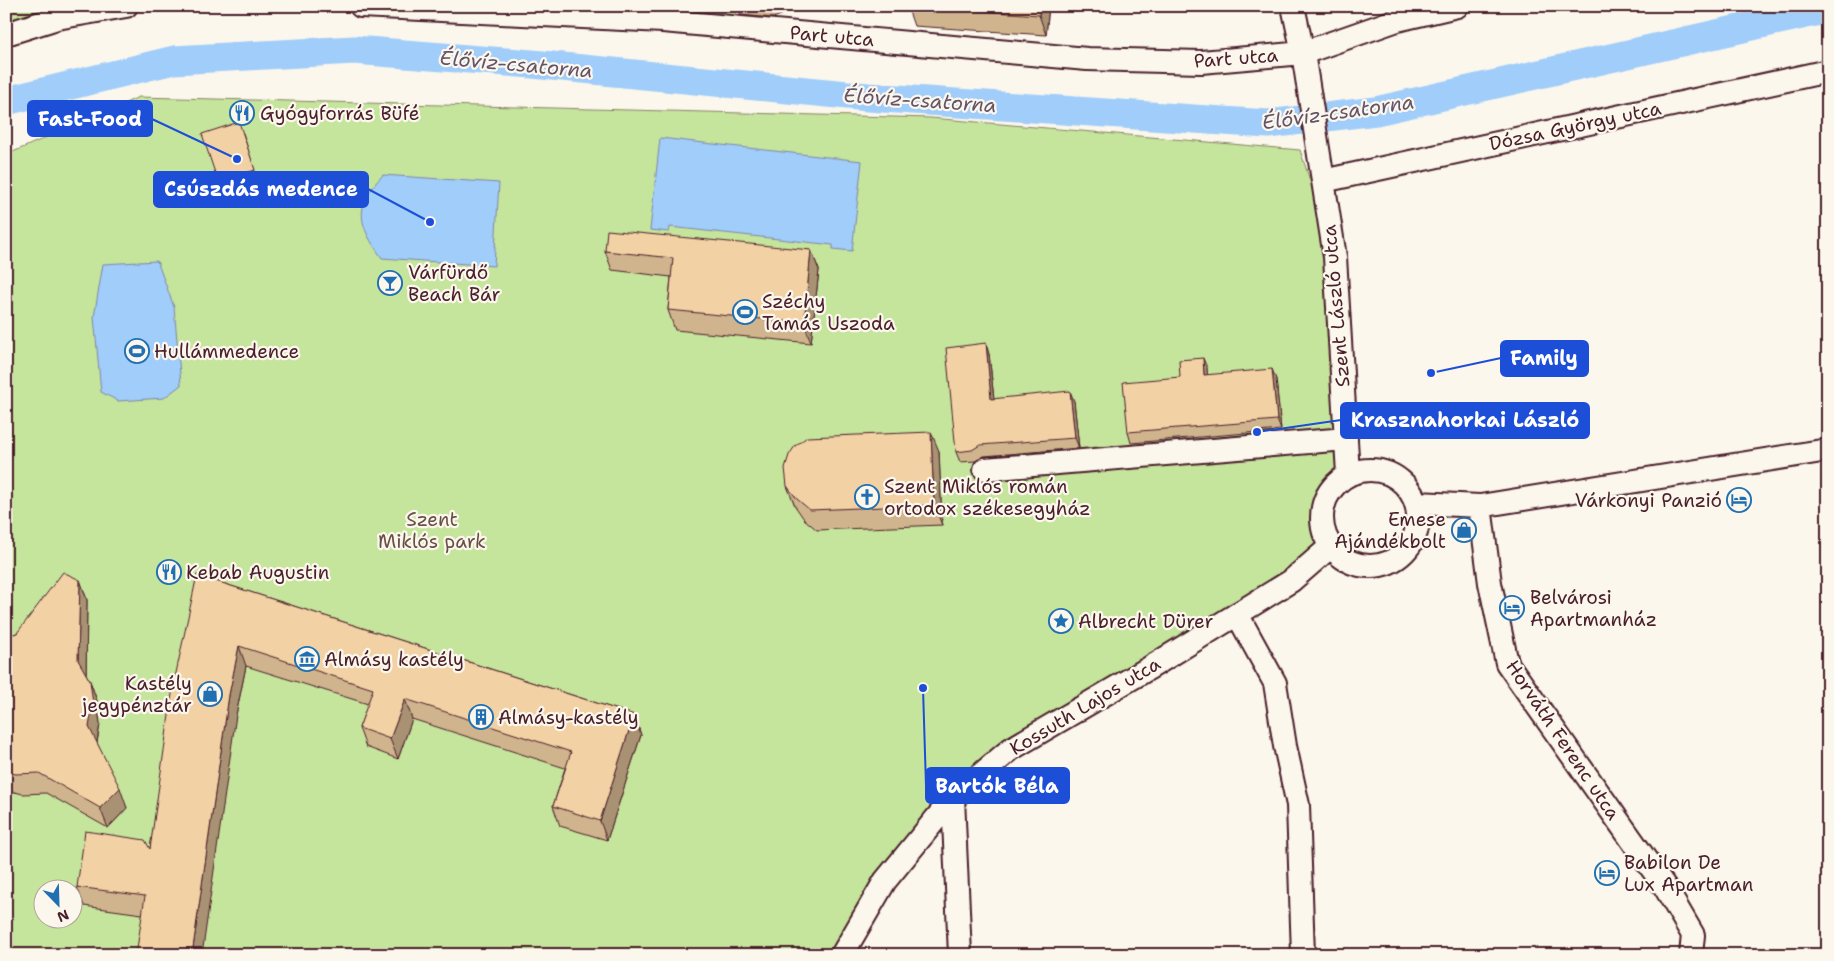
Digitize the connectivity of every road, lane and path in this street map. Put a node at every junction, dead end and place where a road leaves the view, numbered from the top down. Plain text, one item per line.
1 (126, 6) edge
2 (361, 6) edge
3 (1292, 6) edge
4 (1458, 6) edge
5 (6, 34) edge
6 (1304, 62) junction
7 (1828, 71) edge
8 (1322, 175) junction
9 (1346, 439) junction
10 (1828, 450) edge
11 (985, 468) dead end
12 (1348, 474) junction
13 (1417, 503) junction
14 (1480, 506) junction
15 (1330, 547) junction
16 (1237, 614) junction
17 (953, 798) junction
18 (842, 955) edge
19 (960, 955) edge
20 (1302, 955) edge
21 (1690, 955) edge

1 - 5 street
2 - 6 street, Part utca
3 - 6 street
4 - 6 street
6 - 8 street, Szent László utca
7 - 8 street, Dózsa György utca
8 - 9 street, Szent László utca
9 - 11 street
9 - 12 street, Szent László utca
10 - 14 street
12 - 13 street
12 - 15 street
13 - 14 street
13 - 15 street
14 - 21 street, Horváth Ferenc utca
15 - 16 street, Kossuth Lajos utca
16 - 17 street, Kossuth Lajos utca
16 - 20 street
17 - 18 street, Kossuth Lajos utca
17 - 19 street

